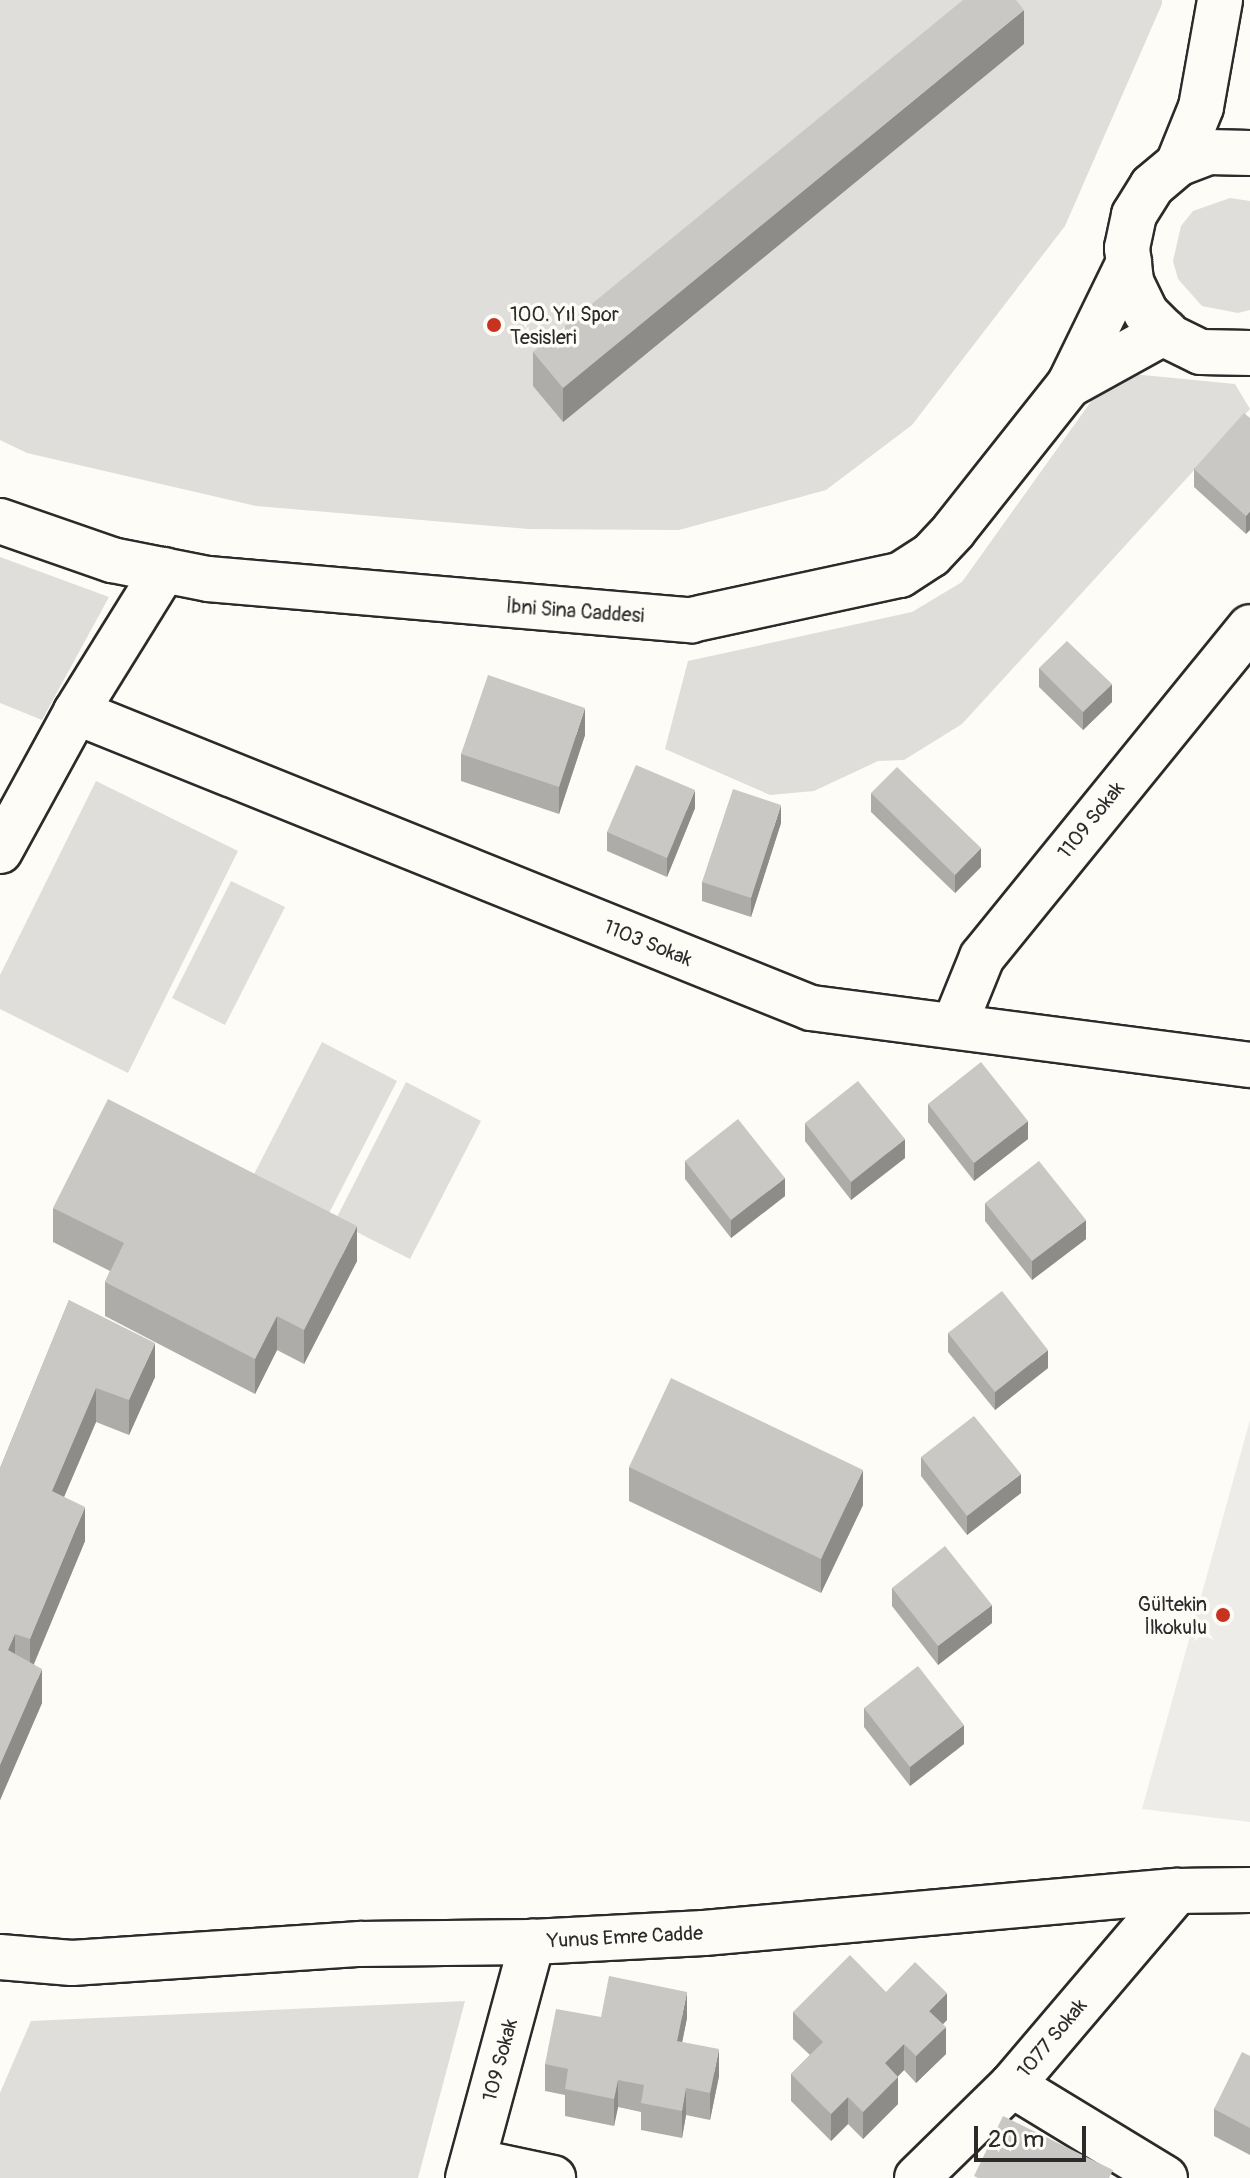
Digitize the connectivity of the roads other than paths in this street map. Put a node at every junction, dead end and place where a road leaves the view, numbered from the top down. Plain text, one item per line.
1 (1220, 0) edge
2 (1250, 153) edge
3 (1178, 164) junction
4 (1129, 262) junction
5 (1165, 332) junction
6 (1246, 357) edge
7 (1069, 385) junction
8 (0, 521) edge
9 (164, 570) junction
10 (1250, 627) edge
11 (76, 712) junction
12 (0, 851) edge
13 (954, 1026) junction
14 (1250, 1065) edge
15 (1250, 1890) edge
16 (1177, 1891) junction
17 (532, 1942) junction
18 (0, 1957) edge
19 (1012, 2085) junction
20 (471, 2170) edge
21 (553, 2178) edge
22 (917, 2178) edge
23 (1165, 2178) edge

1 - 3 street, İbni Sina Caddesi
2 - 3 street, İbni Sina Caddesi
3 - 4 street, İbni Sina Caddesi
4 - 5 street, İbni Sina Caddesi
4 - 7 street, İbni Sina Caddesi
5 - 6 street, İbni Sina Caddesi
5 - 7 street, İbni Sina Caddesi
7 - 9 street, İbni Sina Caddesi
8 - 9 street, İbni Sina Caddesi
9 - 11 street
10 - 13 street, 1109 Sokak
11 - 12 street
11 - 13 street, 1103 Sokak
13 - 14 street, 1103 Sokak
15 - 16 street, Yunus Emre Cadde
16 - 17 street, Yunus Emre Cadde
16 - 19 street, 1077 Sokak
17 - 18 street, Yunus Emre Cadde
17 - 20 street, 109 Sokak
19 - 22 street, 1077 Sokak
19 - 23 street
20 - 21 street

